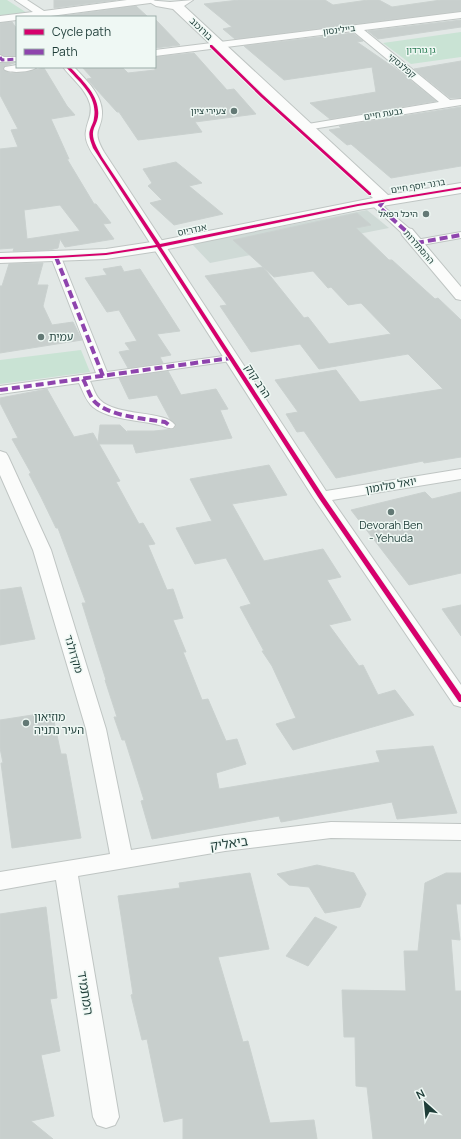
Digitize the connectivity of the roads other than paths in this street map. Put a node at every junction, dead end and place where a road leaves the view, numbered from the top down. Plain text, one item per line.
1 (20, 0) edge
2 (151, 0) edge
3 (181, 2) edge
4 (43, 14) junction
5 (461, 15) edge
6 (26, 16) edge
7 (16, 17) edge
8 (0, 19) edge
9 (355, 28) junction
10 (218, 46) junction
11 (156, 53) edge
12 (0, 57) edge
13 (16, 59) edge
14 (20, 68) edge
15 (69, 68) edge
16 (9, 69) dead end
17 (461, 102) edge
18 (448, 104) junction
19 (306, 127) junction
20 (461, 184) edge
21 (370, 187) junction
22 (461, 188) edge
23 (384, 200) junction
24 (358, 205) junction
25 (407, 232) joint
26 (461, 235) edge
27 (416, 243) junction
28 (158, 246) junction
29 (56, 257) junction
30 (0, 258) edge
31 (461, 296) edge
32 (231, 358) junction
33 (103, 376) junction
34 (83, 379) junction
35 (0, 390) edge
36 (169, 425) dead end
37 (0, 456) edge
38 (461, 474) edge
39 (321, 497) junction
40 (461, 700) edge
41 (461, 832) edge
42 (122, 859) junction
43 (66, 869) junction
44 (0, 882) edge
45 (106, 1117) dead end

1 - 4 street
2 - 3 street
2 - 4 street
3 - 10 street, בורוכוב
4 - 6 street
5 - 9 street, ביילינסון
7 - 8 street
9 - 10 street, ביילינסון
9 - 18 street, קפלנסקי
10 - 11 street
10 - 19 street, בורוכוב
12 - 13 street
14 - 16 street
15 - 28 street, הרב קוק
17 - 18 street, גבעת חיים
18 - 19 street, גבעת חיים
19 - 21 street, בורוכוב
20 - 23 street, ברנר יוסף חיים
21 - 23 street, בורוכוב
21 - 24 street
22 - 23 street, ברנר יוסף חיים
23 - 24 street, אנדריוס
23 - 25 street, ההסתדרות
24 - 28 street, אנדריוס
25 - 27 street, ההסתדרות
26 - 27 street
27 - 31 street, ההסתדרות
28 - 29 street, אנדריוס
28 - 32 street, הרב קוק
29 - 30 street, אנדריוס
29 - 33 street
32 - 33 street
32 - 39 street, הרב קוק
33 - 34 street
34 - 35 street
34 - 36 street
37 - 42 street, מקדולנד
38 - 39 street, יואל סלומון
39 - 40 street, הרב קוק
41 - 42 street, ביאליק
42 - 43 street, ביאליק
43 - 44 street, ביאליק
43 - 45 street, המתמיד

